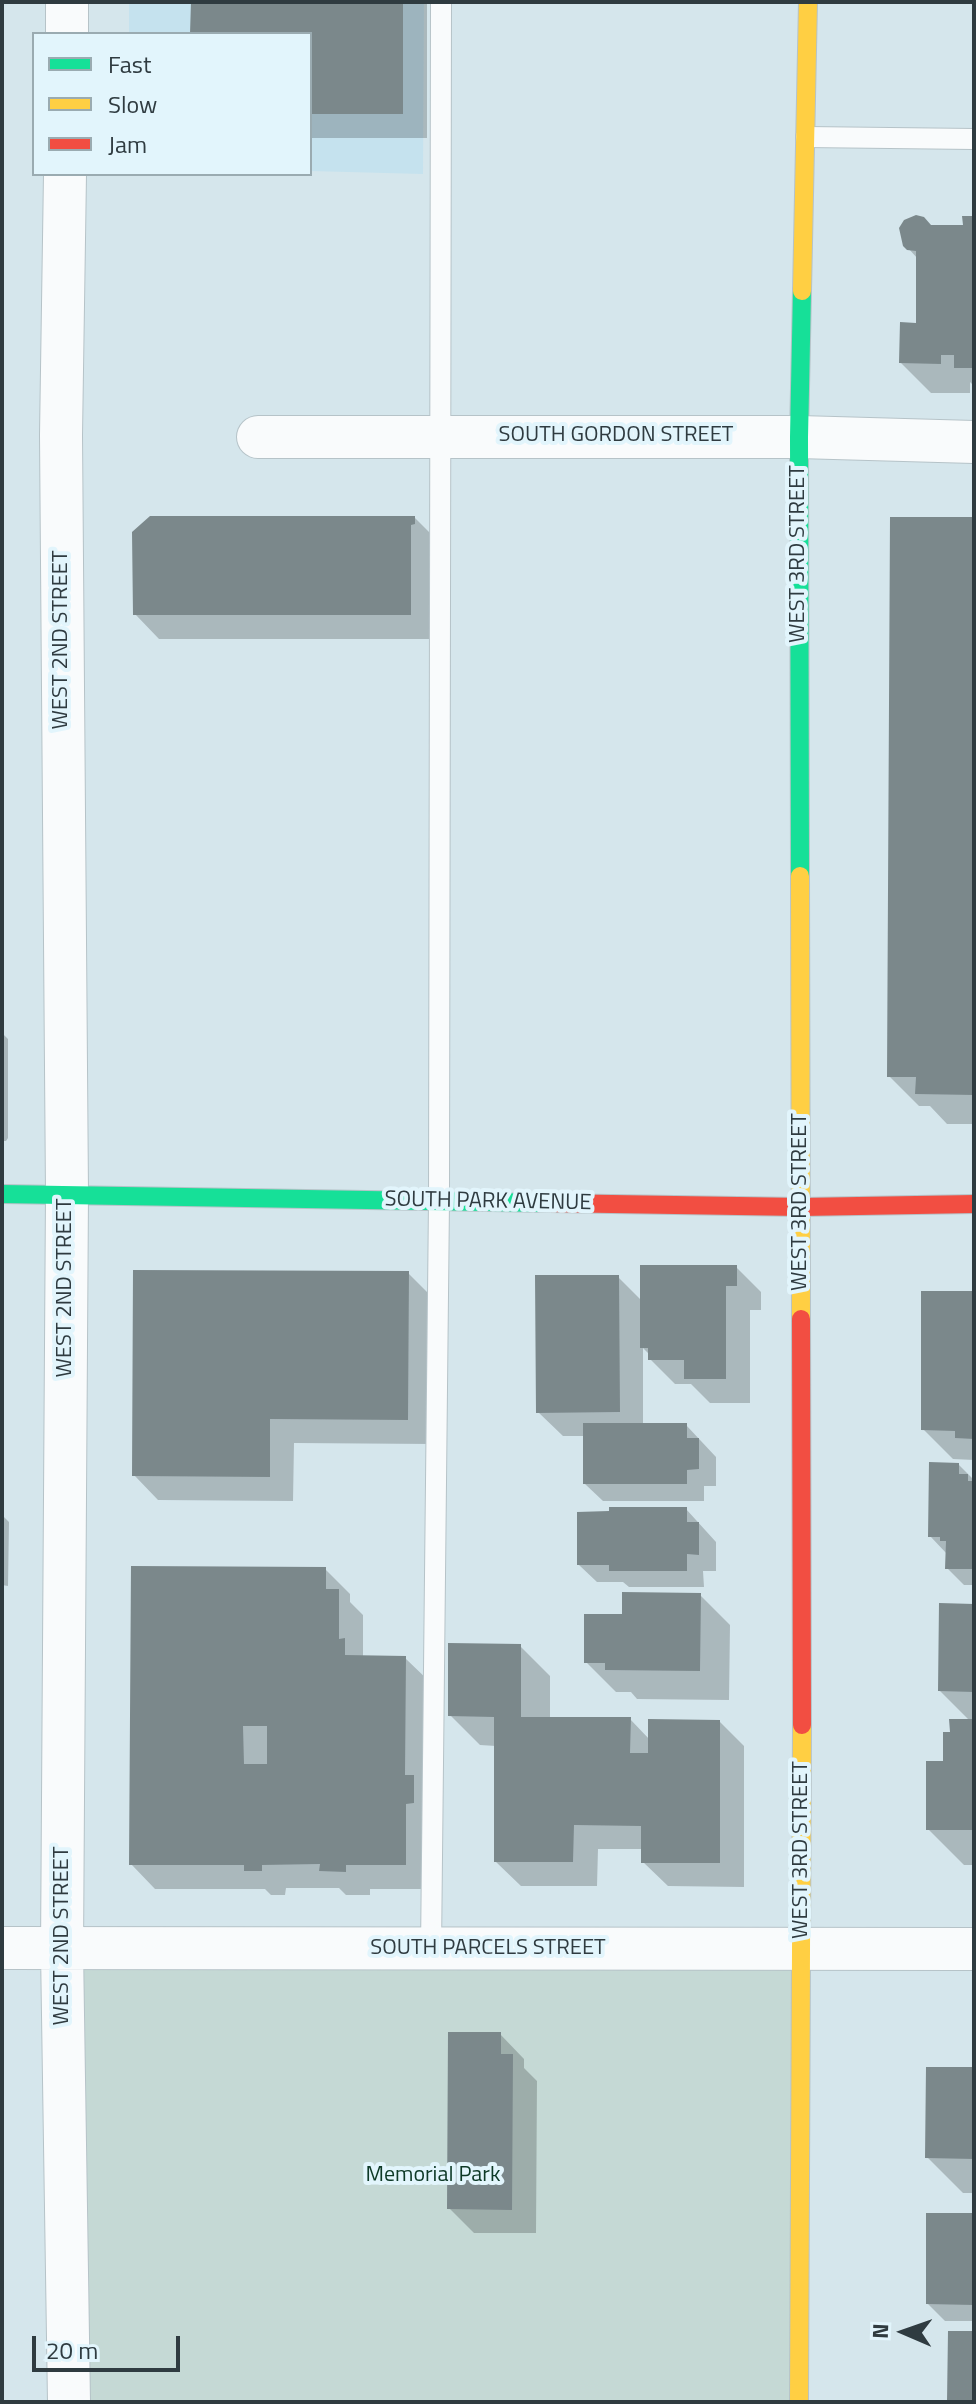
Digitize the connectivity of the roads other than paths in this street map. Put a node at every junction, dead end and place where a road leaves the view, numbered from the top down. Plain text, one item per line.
1 (67, 2) edge
2 (441, 2) edge
3 (808, 2) edge
4 (67, 32) edge
5 (806, 137) junction
6 (974, 139) edge
7 (65, 176) edge
8 (441, 435) junction
9 (258, 437) dead end
10 (799, 437) junction
11 (974, 442) edge
12 (2, 1194) edge
13 (67, 1194) junction
14 (439, 1201) junction
15 (974, 1204) edge
16 (801, 1207) junction
17 (2, 1948) edge
18 (431, 1949) junction
19 (974, 1949) edge
20 (62, 1950) junction
21 (803, 1950) junction
22 (69, 2402) edge
23 (799, 2402) edge

1 - 4 street
2 - 8 lane
3 - 5 street, WEST 3RD STREET
5 - 6 lane
5 - 10 street, WEST 3RD STREET
7 - 13 street, WEST 2ND STREET
8 - 9 street, SOUTH GORDON STREET
8 - 10 street, SOUTH GORDON STREET
8 - 14 lane
10 - 11 street, SOUTH GORDON STREET
10 - 16 street, WEST 3RD STREET
12 - 13 street, SOUTH PARK AVENUE
13 - 14 street, SOUTH PARK AVENUE
13 - 20 street, WEST 2ND STREET
14 - 16 street, SOUTH PARK AVENUE
14 - 18 lane
15 - 16 street, SOUTH PARK AVENUE
16 - 21 street, WEST 3RD STREET
17 - 20 street, SOUTH PARCELS STREET
18 - 20 street, SOUTH PARCELS STREET
18 - 21 street, SOUTH PARCELS STREET
19 - 21 street, SOUTH PARCELS STREET
20 - 22 street, WEST 2ND STREET
21 - 23 street, WEST 3RD STREET

